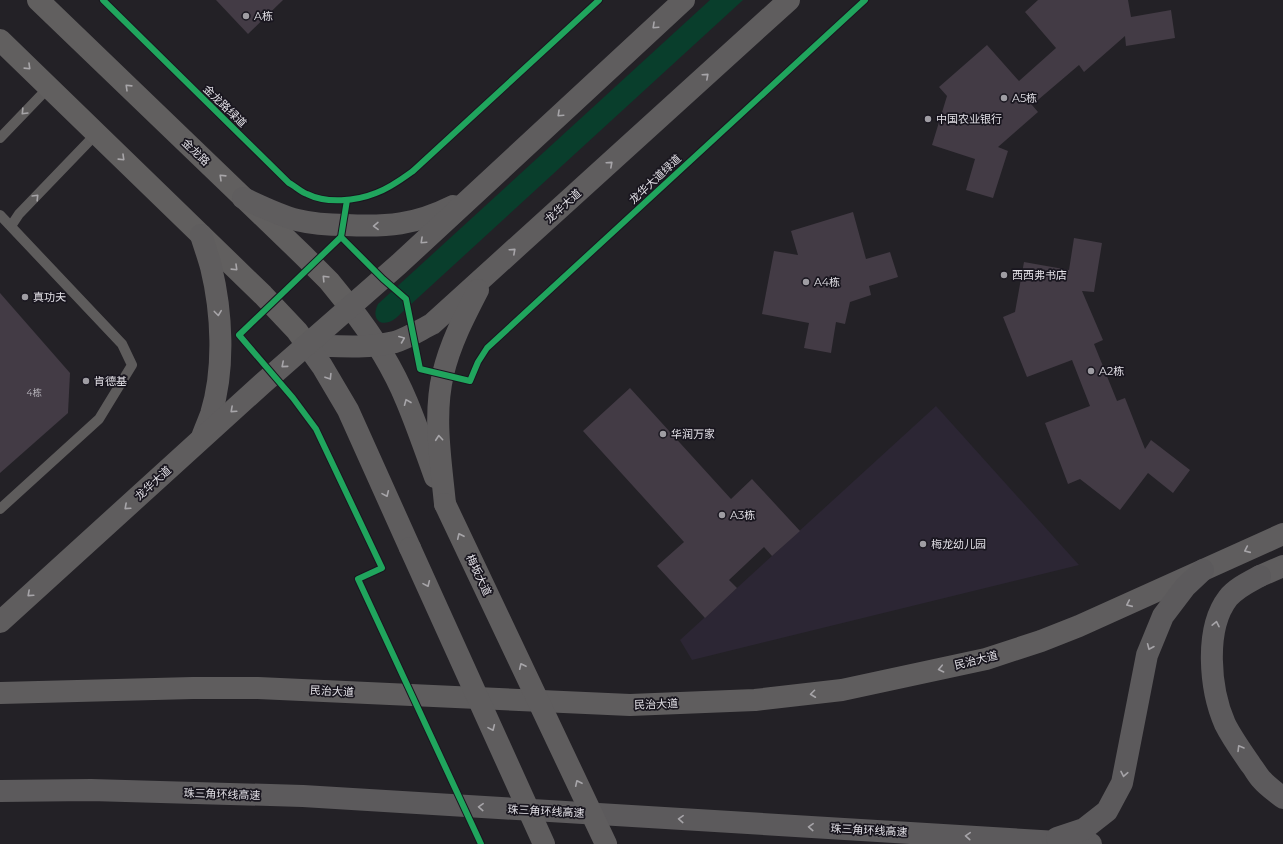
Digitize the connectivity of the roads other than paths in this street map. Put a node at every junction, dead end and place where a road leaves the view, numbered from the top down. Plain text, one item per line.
1 (38, 0) edge
2 (684, 0) edge
3 (789, 0) edge
4 (0, 40) edge
5 (49, 87) junction
6 (97, 133) junction
7 (0, 138) edge
8 (243, 198) junction
9 (467, 200) junction
10 (0, 215) edge
11 (10, 226) junction
12 (201, 235) junction
13 (485, 277) junction
14 (350, 307) junction
15 (308, 345) junction
16 (378, 345) junction
17 (200, 440) junction
18 (445, 504) junction
19 (0, 509) edge
20 (1283, 534) edge
21 (1283, 566) edge
22 (1203, 570) junction
23 (1260, 576) joint
24 (0, 622) edge
25 (1, 693) edge
26 (0, 791) edge
27 (1283, 798) edge
28 (1036, 840) junction
29 (544, 844) edge
30 (606, 844) edge
31 (1091, 844) edge

8 -> 1 main road, 金龙路
2 -> 9 main road, 龙华大道
13 -> 3 main road, 龙华大道
4 -> 5 main road
5 - 6 main road
5 -> 7 lane
11 -> 6 lane
6 -> 12 main road
9 -> 8 main road
14 -> 8 main road, 金龙路
9 -> 14 main road, 龙华大道
10 - 11 lane
11 - 19 lane
12 -> 15 main road
12 -> 17 main road
16 -> 13 main road, 龙华大道
18 -> 13 main road
14 - 15 main road, 龙华大道
14 - 16 main road, 梅坂大道
15 - 16 main road, 龙华大道
15 -> 17 main road, 龙华大道
15 -> 29 main road, bridge
18 -> 16 main road, 梅坂大道
17 -> 24 main road, 龙华大道
30 -> 18 main road, 梅坂大道, bridge
20 -> 22 main road, 民治大道
21 - 23 main road
22 -> 25 main road, 民治大道
22 -> 28 highway
27 -> 23 highway
28 -> 26 highway, 珠三角环线高速
28 - 31 highway, 珠三角环线高速

